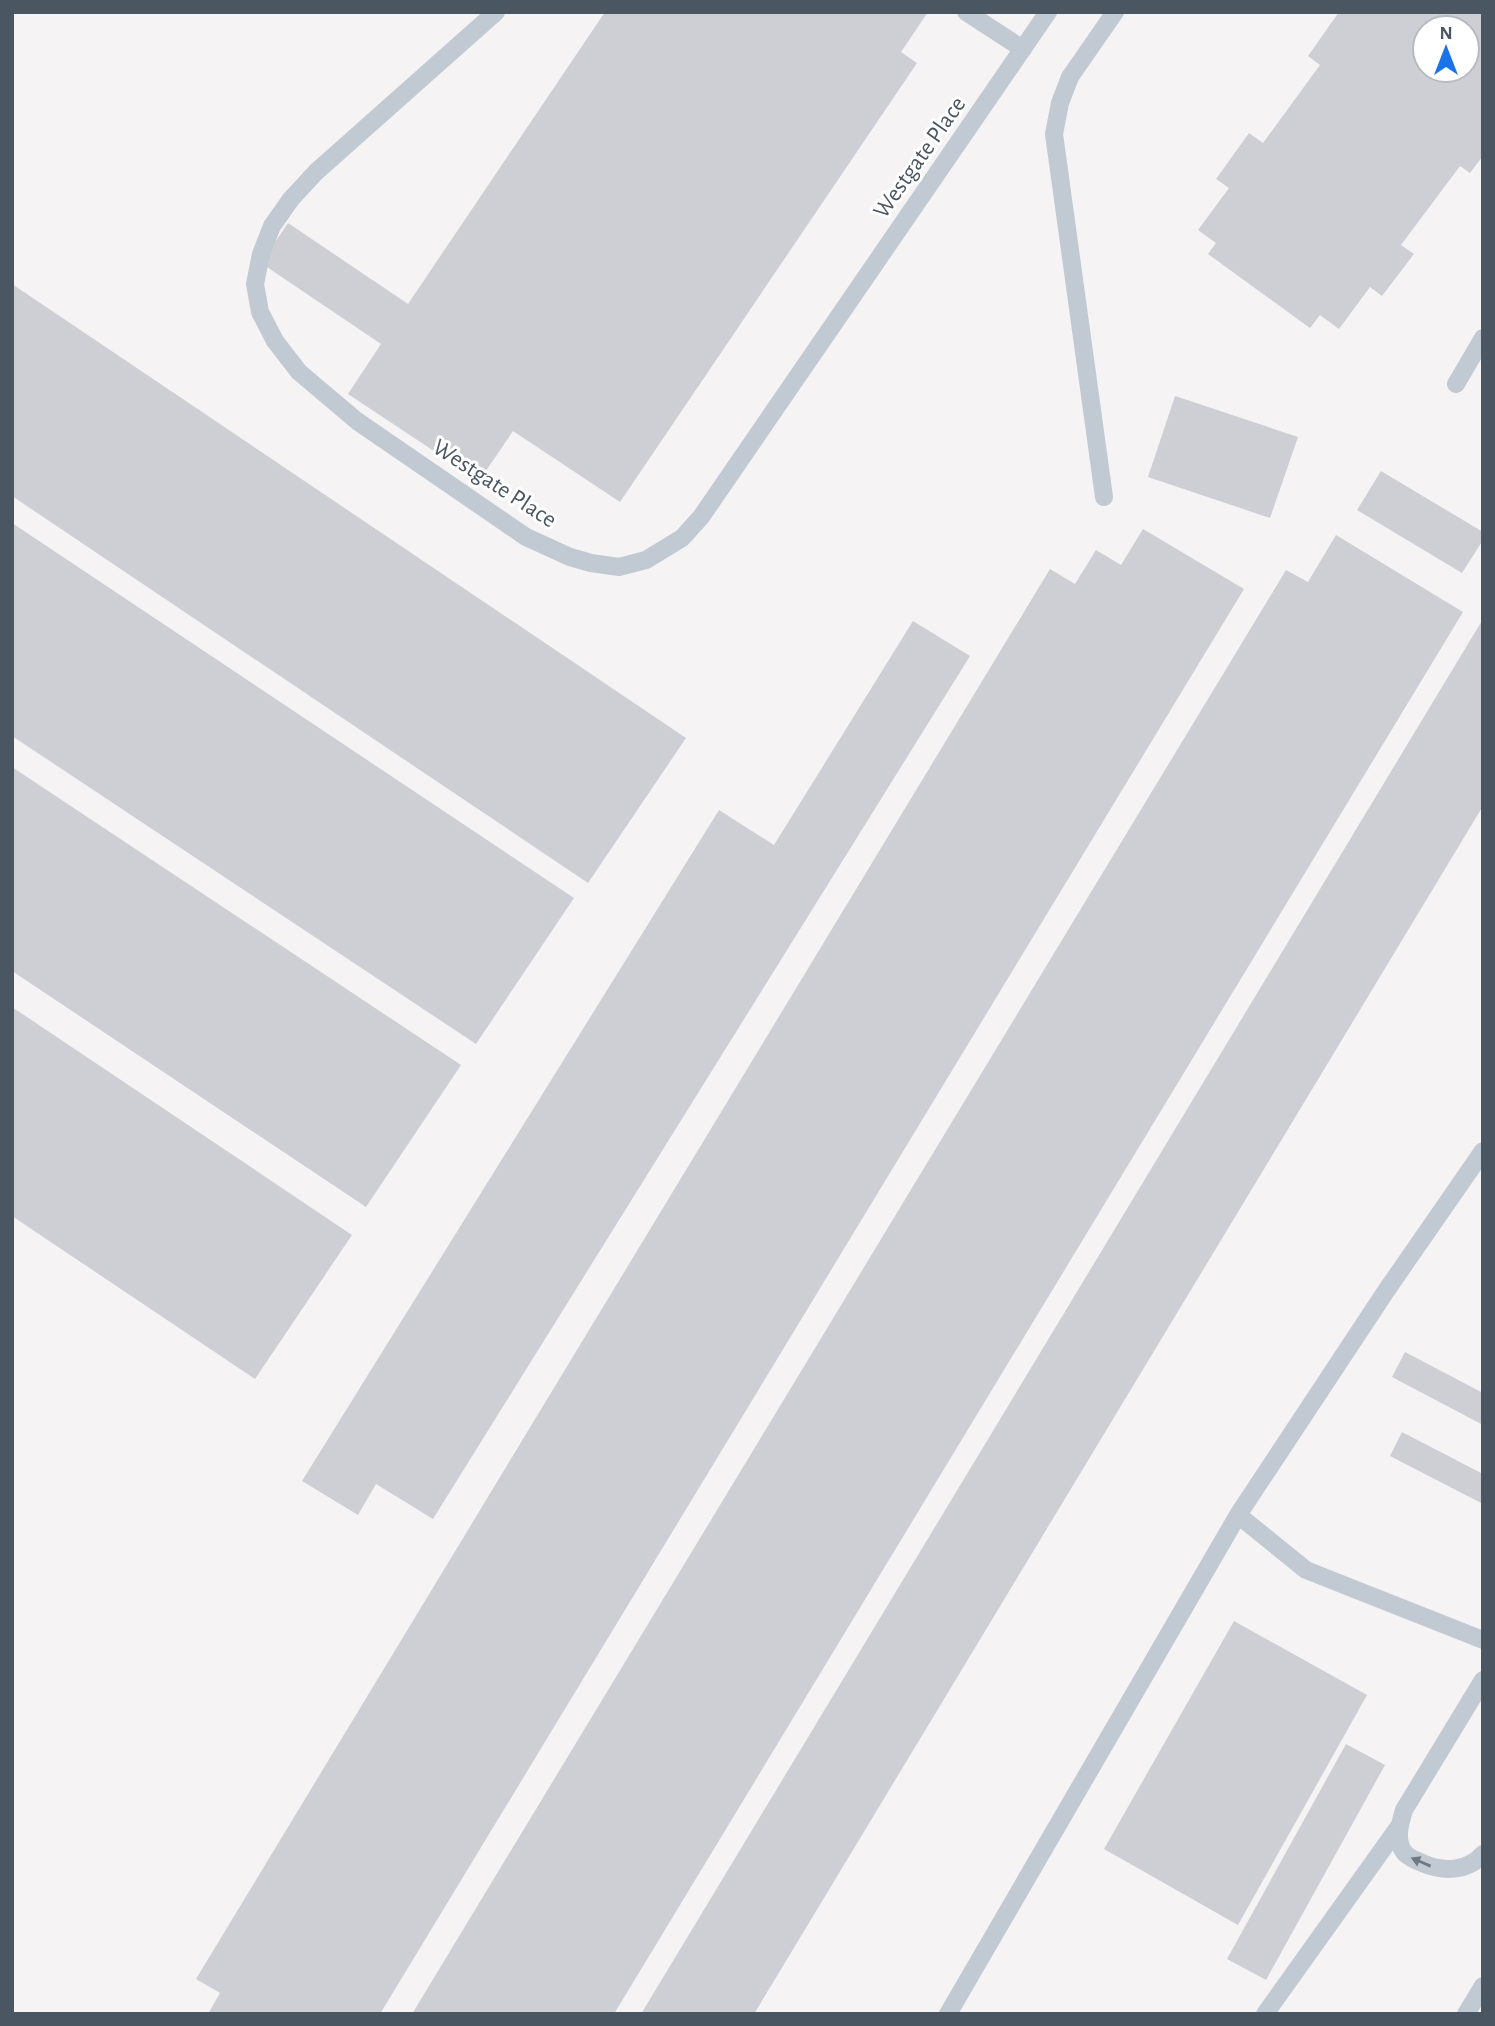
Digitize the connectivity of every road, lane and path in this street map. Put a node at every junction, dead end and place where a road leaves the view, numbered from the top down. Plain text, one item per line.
1 (495, 12) edge
2 (966, 12) edge
3 (1048, 12) edge
4 (1115, 12) edge
5 (1023, 49) junction
6 (1483, 338) edge
7 (1456, 384) dead end
8 (1104, 497) dead end
9 (1483, 1151) edge
10 (1238, 1515) junction
11 (1483, 1640) edge
12 (1483, 1680) edge
13 (1400, 1825) junction
14 (1483, 1854) edge
15 (1483, 1986) edge
16 (948, 2014) edge
17 (1265, 2014) edge
18 (1466, 2014) edge

1 - 5 lane, Westgate Place
2 - 5 lane
3 - 5 lane, Westgate Place
4 - 8 lane
6 - 7 lane
9 - 10 lane
10 - 11 lane
10 - 16 lane
12 - 13 lane
14 -> 13 lane
13 - 17 lane
15 - 18 lane

